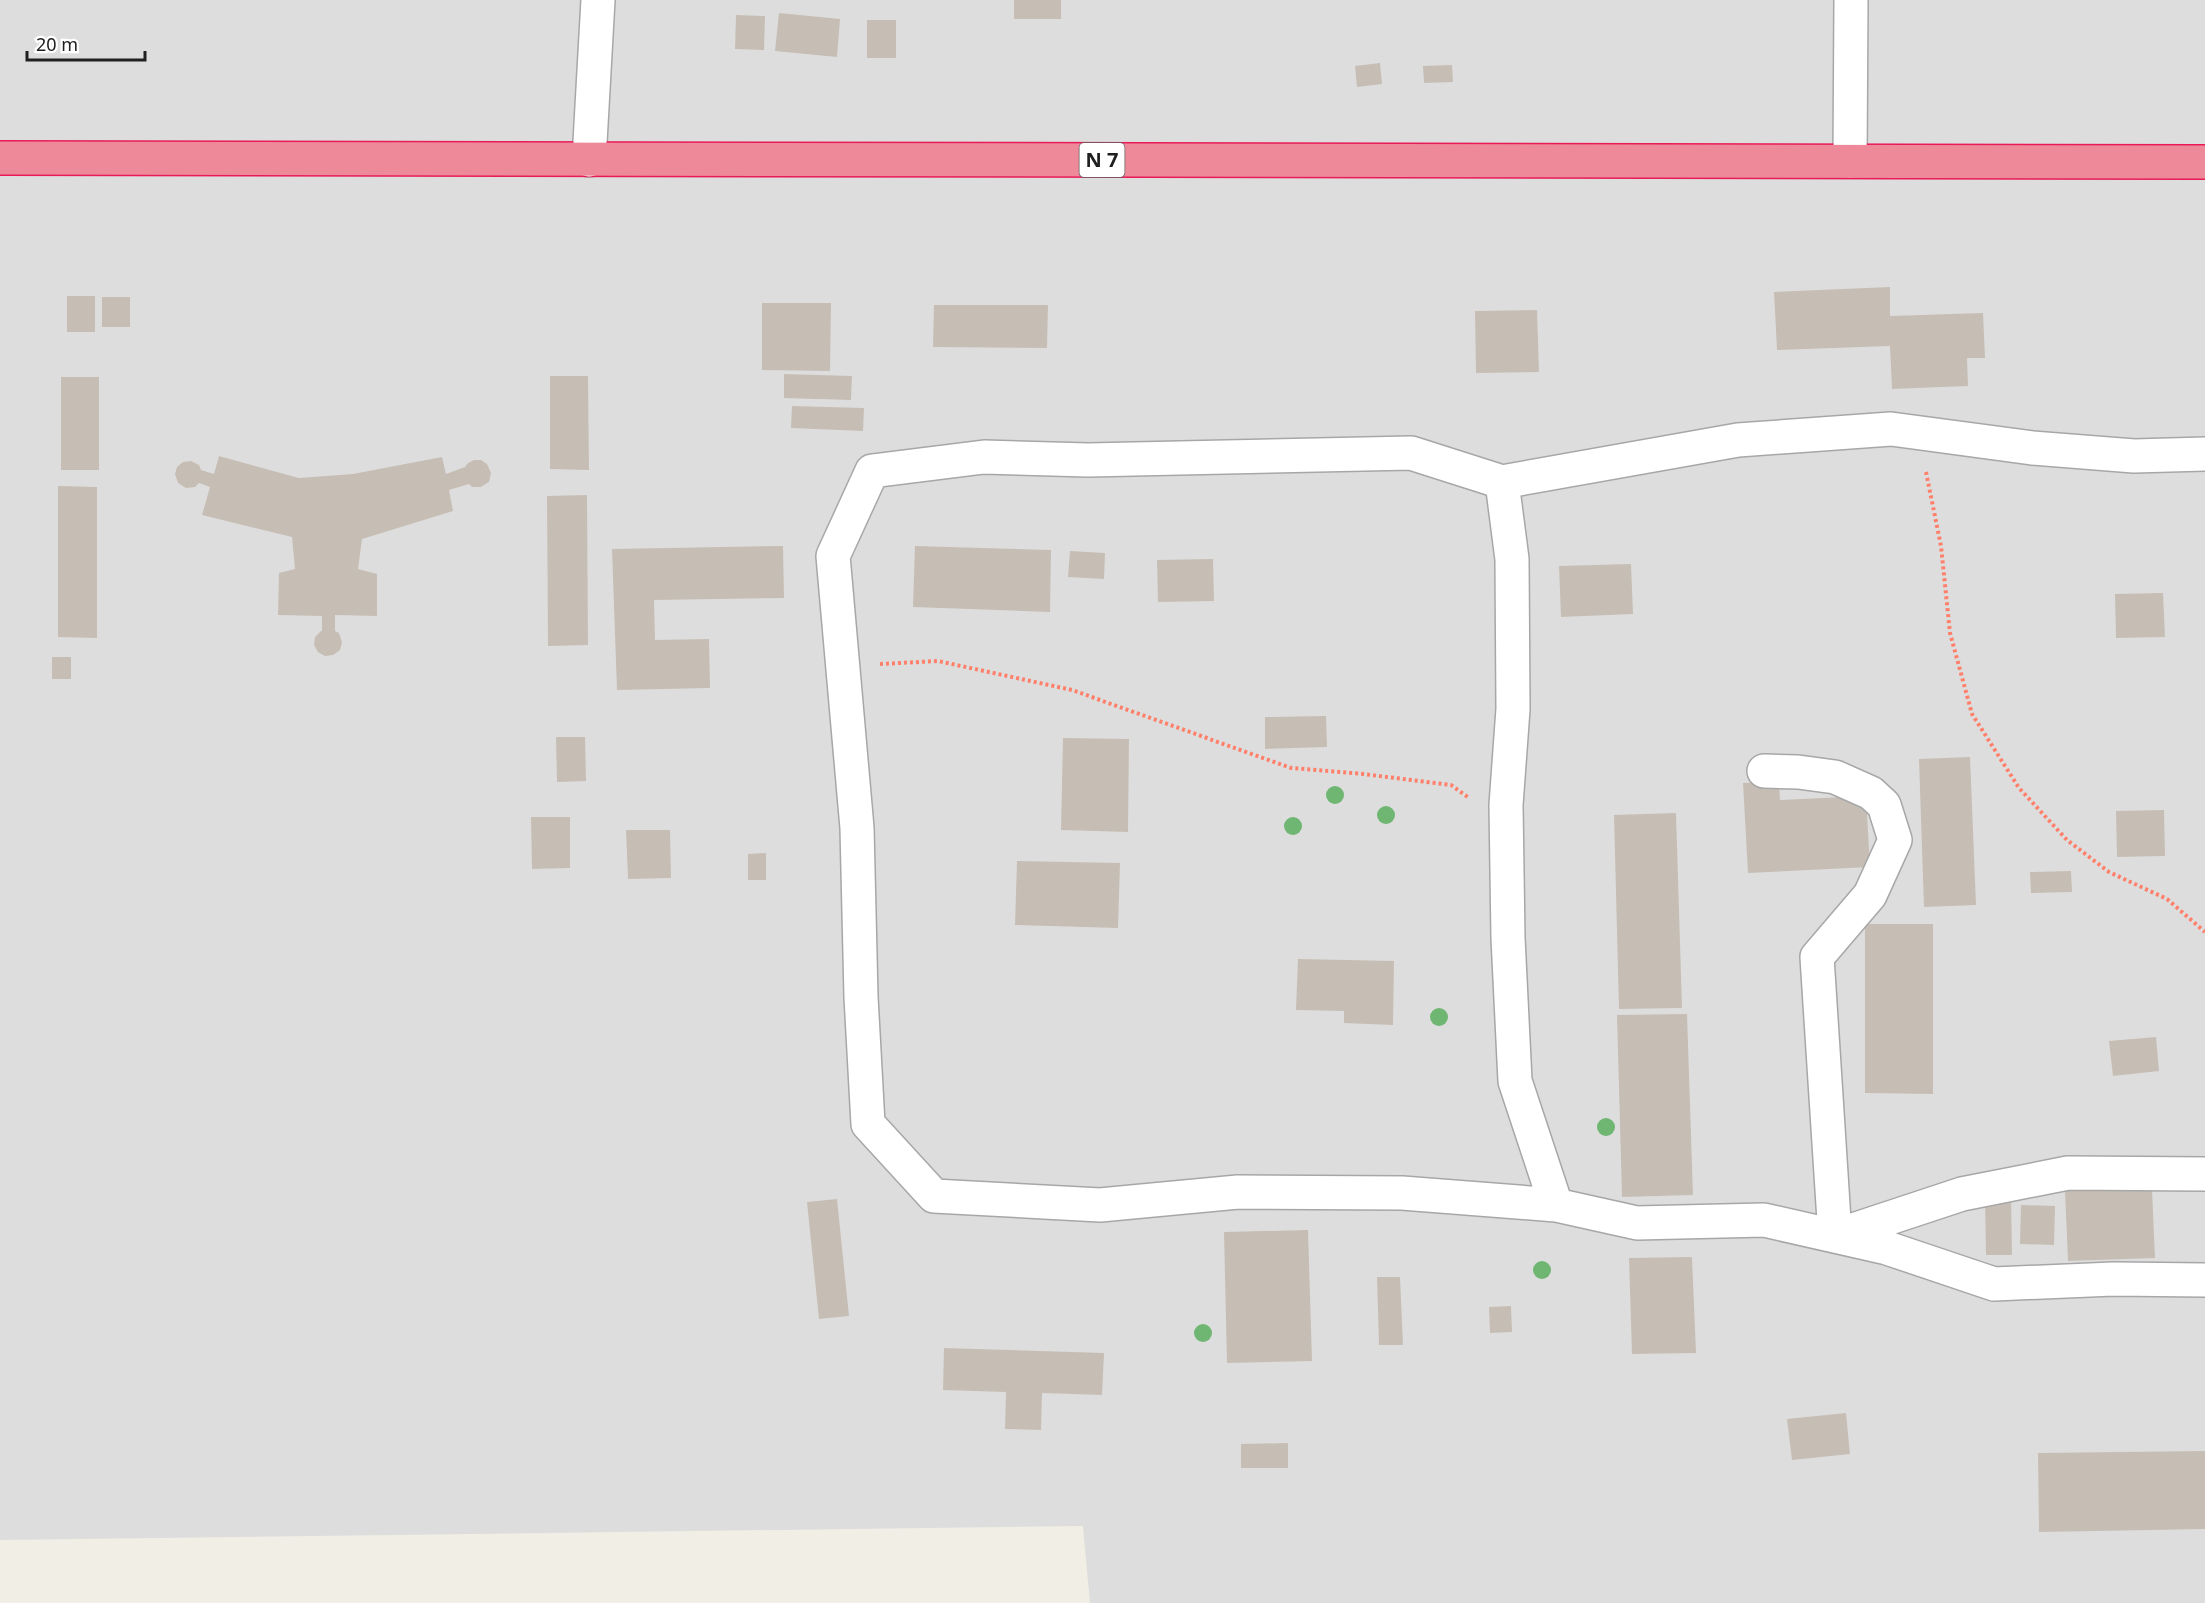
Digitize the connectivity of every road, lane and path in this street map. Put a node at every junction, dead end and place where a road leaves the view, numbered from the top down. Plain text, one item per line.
1 (598, 0) edge
2 (1851, 0) edge
3 (0, 158) edge
4 (589, 160) junction
5 (1850, 161) junction
6 (2205, 162) edge
7 (1918, 433) junction
8 (2205, 454) edge
9 (1502, 482) junction
10 (843, 666) junction
11 (1764, 771) dead end
12 (1507, 823) junction
13 (2205, 932) edge
14 (2205, 1174) edge
15 (1556, 1205) junction
16 (1835, 1236) junction
17 (2205, 1280) edge

1 - 4 street
2 - 5 street
3 - 4 highway, N 7
4 - 5 highway, N 7
5 - 6 highway, N 7
7 - 8 street
7 - 9 street
7 - 13 path
9 - 10 street
9 - 12 street
10 - 12 path
10 - 15 street
11 - 16 street
12 - 15 street
14 - 16 street
15 - 16 street
16 - 17 street

